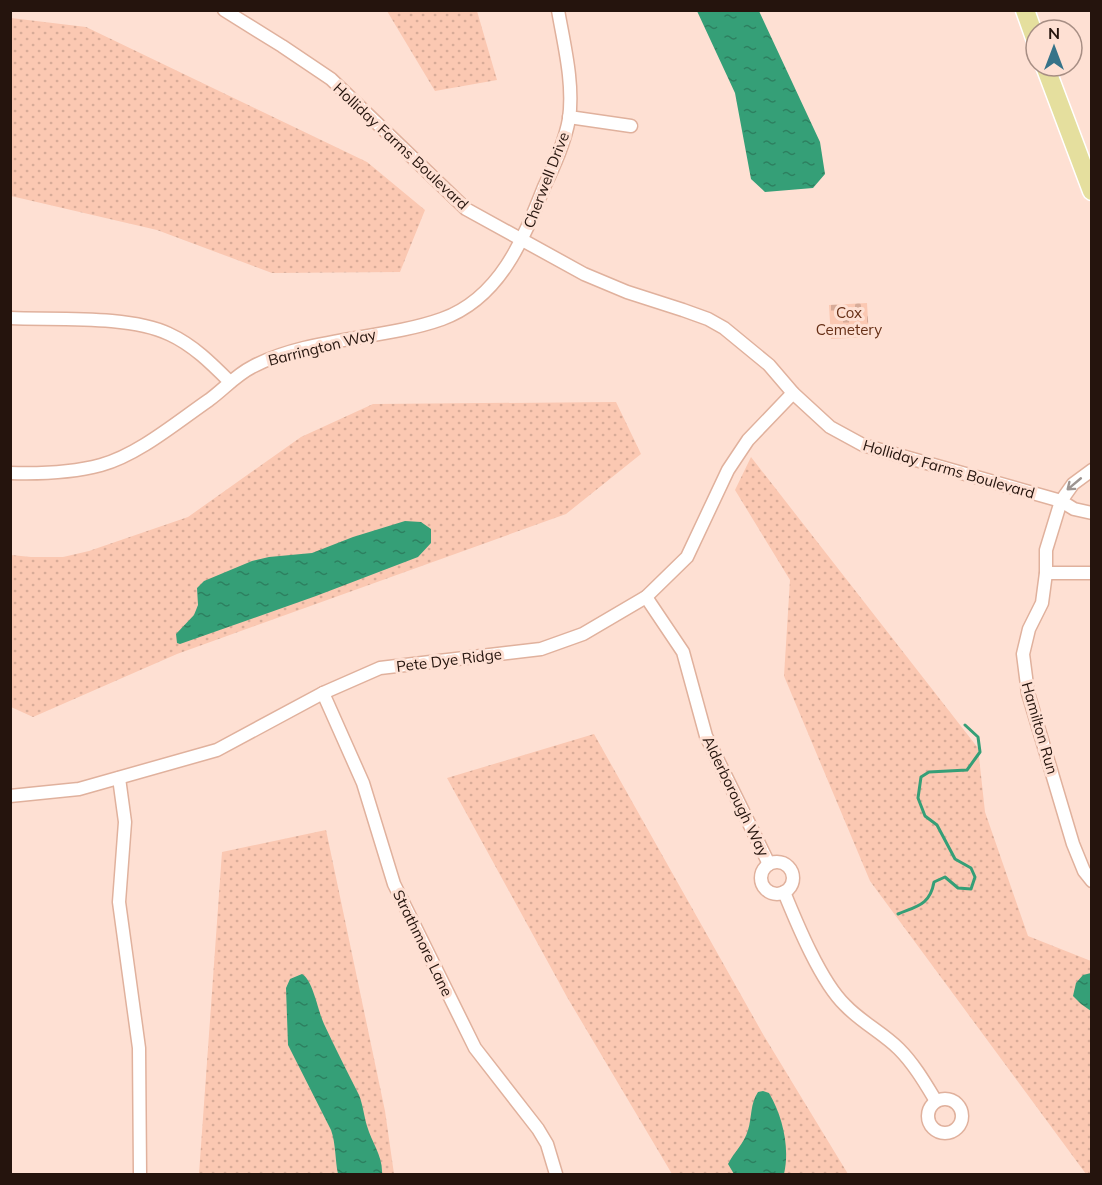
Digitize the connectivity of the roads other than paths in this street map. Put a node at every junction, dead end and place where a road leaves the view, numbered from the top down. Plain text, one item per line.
1 (224, 10) edge
2 (558, 10) edge
3 (1050, 78) edge
4 (569, 117) junction
5 (631, 126) dead end
6 (1092, 191) edge
7 (522, 241) junction
8 (10, 318) edge
9 (230, 382) junction
10 (793, 393) junction
11 (1092, 470) edge
12 (10, 473) edge
13 (1060, 501) junction
14 (1092, 513) edge
15 (1046, 573) junction
16 (1092, 573) edge
17 (646, 597) junction
18 (323, 693) junction
19 (119, 778) junction
20 (10, 796) edge
21 (769, 864) junction
22 (1092, 881) edge
23 (784, 892) junction
24 (936, 1101) dead end
25 (140, 1174) edge
26 (556, 1174) edge

1 - 7 street, Holliday Farms Boulevard
2 - 4 street, Cherwell Drive
3 - 6 main road
4 - 5 street
4 - 7 street, Cherwell Drive
7 - 9 street, Barrington Way
7 - 10 street, Holliday Farms Boulevard
8 - 9 street
9 - 12 street, Barrington Way
10 - 13 street, Holliday Farms Boulevard
10 - 17 street, Pete Dye Ridge
11 -> 13 street
13 - 14 street, Holliday Farms Boulevard
13 - 15 street, Hamilton Run
15 - 16 street
15 - 22 street, Hamilton Run
17 - 18 street, Pete Dye Ridge
17 - 21 street, Alderborough Way
18 - 19 street, Pete Dye Ridge
18 - 26 street, Strathmore Lane
19 - 20 street, Pete Dye Ridge
19 - 25 street
21 - 23 street
21 - 23 street
23 - 24 street

